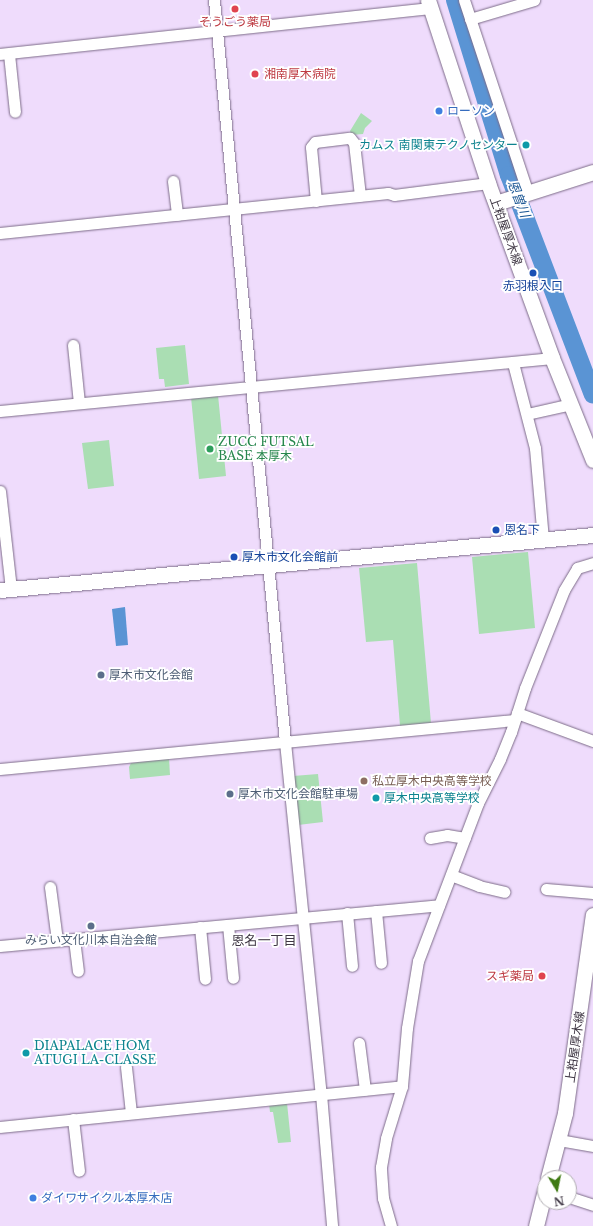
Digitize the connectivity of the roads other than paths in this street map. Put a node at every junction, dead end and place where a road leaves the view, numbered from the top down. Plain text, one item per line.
1 (214, 0) edge
2 (464, 0) edge
3 (534, 0) edge
4 (429, 4) edge
5 (470, 19) junction
6 (216, 32) junction
7 (5, 54) edge
8 (15, 112) dead end
9 (593, 172) edge
10 (173, 180) dead end
11 (488, 183) junction
12 (527, 193) junction
13 (360, 196) junction
14 (316, 201) junction
15 (502, 201) junction
16 (234, 209) junction
17 (177, 215) junction
18 (0, 233) edge
19 (73, 345) dead end
20 (552, 358) junction
21 (513, 363) junction
22 (251, 388) junction
23 (79, 403) junction
24 (571, 404) junction
25 (0, 411) edge
26 (527, 414) junction
27 (593, 460) edge
28 (0, 491) edge
29 (593, 535) edge
30 (543, 539) junction
31 (593, 563) edge
32 (269, 565) junction
33 (6, 590) edge
34 (516, 716) junction
35 (593, 741) edge
36 (285, 742) junction
37 (0, 769) edge
38 (430, 838) dead end
39 (465, 838) junction
40 (451, 875) junction
41 (50, 887) dead end
42 (551, 888) dead end
43 (504, 892) dead end
44 (593, 893) edge
45 (439, 905) junction
46 (376, 911) junction
47 (347, 913) junction
48 (303, 918) junction
49 (593, 922) edge
50 (228, 925) junction
51 (200, 927) junction
52 (74, 939) junction
53 (57, 940) junction
54 (0, 946) edge
55 (381, 962) dead end
56 (352, 966) dead end
57 (78, 971) dead end
58 (233, 978) dead end
59 (205, 979) dead end
60 (359, 1042) dead end
61 (126, 1067) dead end
62 (402, 1086) junction
63 (365, 1090) junction
64 (321, 1094) junction
65 (131, 1113) junction
66 (73, 1119) junction
67 (0, 1126) edge
68 (559, 1140) junction
69 (593, 1146) edge
70 (550, 1170) edge
71 (79, 1171) dead end
72 (577, 1200) edge
73 (593, 1205) edge
74 (540, 1210) edge
75 (332, 1226) edge
76 (391, 1226) edge
77 (536, 1226) edge

1 - 6 street
2 - 5 street
3 - 5 street
4 - 6 street
4 - 11 main road, 上粕屋厚木線
5 - 12 street
6 - 7 street
6 - 16 street
7 - 8 street
9 - 12 main road
10 - 17 street
11 - 13 street
11 - 15 main road, 上粕屋厚木線
12 - 15 main road
13 - 14 street
13 - 14 street
14 - 16 street
15 - 20 main road, 上粕屋厚木線
16 - 17 street
16 - 22 street
17 - 18 street
19 - 23 street
20 - 21 street
20 - 24 main road, 上粕屋厚木線
21 - 22 street
21 - 26 street
22 - 23 street
22 - 32 street
23 - 25 street
24 - 26 street
24 - 27 main road, 上粕屋厚木線
26 - 30 street
28 - 33 street
29 - 30 main road
30 - 32 main road
31 - 34 street
32 - 33 main road
32 - 36 street
34 - 35 street
34 - 36 street
34 - 39 street
36 - 37 street
36 - 48 street
38 - 39 street
39 - 40 street
40 - 43 street
40 - 45 street
41 - 53 street
42 - 44 street
45 - 46 street
45 - 62 street
46 - 47 street
46 - 55 street
47 - 48 street
47 - 56 street
48 - 50 street
48 - 64 street
49 - 68 main road, 上粕屋厚木線
50 - 51 street
50 - 58 street
51 - 52 street
51 - 59 street
52 - 53 street
52 - 57 street
53 - 54 street
60 - 63 street
61 - 65 street
62 - 63 street
62 - 76 street
63 - 64 street
64 - 65 street
64 - 75 street
65 - 66 street
66 - 67 street
66 - 71 street
68 - 69 street
68 - 70 main road, 上粕屋厚木線
72 - 73 street
74 - 77 main road

